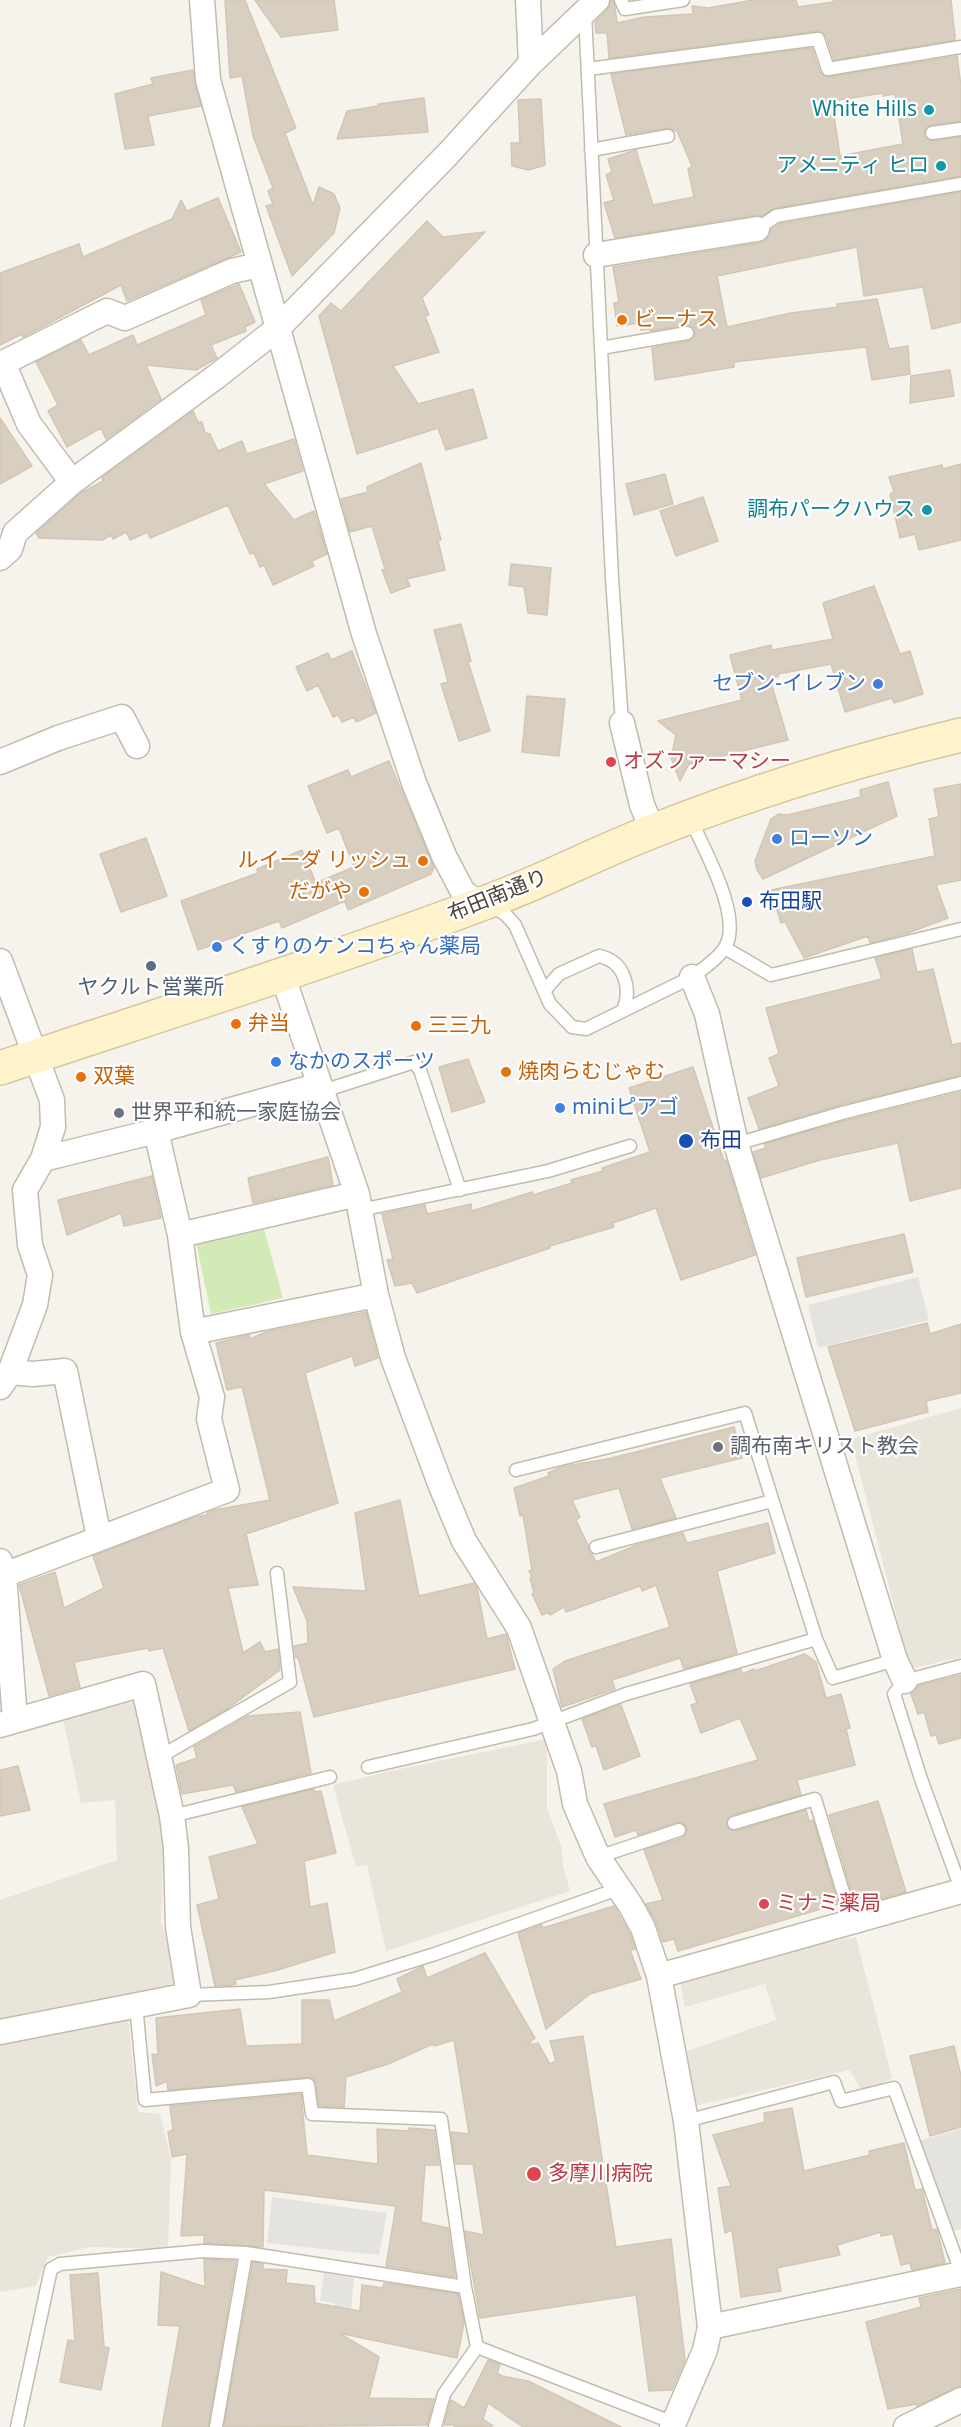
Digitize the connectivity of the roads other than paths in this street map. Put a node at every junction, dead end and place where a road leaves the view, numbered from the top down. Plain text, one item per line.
1 (202, 0) edge
2 (528, 0) edge
3 (621, 0) edge
4 (683, 0) edge
5 (591, 6) edge
6 (961, 47) edge
7 (531, 63) junction
8 (588, 69) junction
9 (961, 129) edge
10 (932, 133) dead end
11 (668, 136) dead end
12 (591, 150) junction
13 (961, 184) edge
14 (757, 229) joint
15 (596, 255) junction
16 (259, 265) junction
17 (278, 328) junction
18 (687, 333) dead end
19 (601, 348) junction
20 (72, 482) junction
21 (0, 558) edge
22 (622, 723) joint
23 (961, 735) edge
24 (137, 746) dead end
25 (0, 762) edge
26 (690, 817) junction
27 (652, 831) junction
28 (488, 902) junction
29 (961, 929) edge
30 (725, 948) junction
31 (0, 961) edge
32 (282, 974) junction
33 (692, 977) junction
34 (544, 991) junction
35 (623, 1011) junction
36 (36, 1056) junction
37 (0, 1068) edge
38 (961, 1083) edge
39 (321, 1088) junction
40 (156, 1131) junction
41 (736, 1144) junction
42 (630, 1146) dead end
43 (43, 1159) junction
44 (460, 1190) junction
45 (359, 1202) junction
46 (180, 1234) junction
47 (376, 1295) junction
48 (193, 1332) junction
49 (3, 1383) edge
50 (516, 1470) dead end
51 (772, 1501) junction
52 (99, 1537) junction
53 (596, 1546) dead end
54 (2, 1568) edge
55 (277, 1573) dead end
56 (816, 1639) junction
57 (961, 1666) edge
58 (900, 1670) junction
59 (554, 1722) junction
60 (7, 1723) edge
61 (161, 1756) junction
62 (368, 1767) dead end
63 (330, 1777) dead end
64 (172, 1816) junction
65 (734, 1823) dead end
66 (679, 1830) dead end
67 (598, 1857) junction
68 (618, 1889) junction
69 (961, 1890) edge
70 (852, 1922) junction
71 (659, 1976) junction
72 (189, 1995) junction
73 (136, 2005) junction
74 (0, 2032) edge
75 (686, 2121) junction
76 (246, 2253) junction
77 (961, 2273) edge
78 (465, 2287) junction
79 (710, 2327) junction
80 (477, 2347) junction
81 (961, 2400) edge
82 (673, 2425) edge
83 (218, 2426) edge
84 (908, 2426) edge
85 (16, 2427) edge
86 (435, 2427) edge

1 - 16 street
2 - 7 street
3 - 4 lane
5 - 7 street
5 - 8 lane
6 - 8 lane
7 - 17 street
8 - 12 lane
9 - 10 lane
11 - 12 lane
12 - 15 lane
13 - 14 lane
14 - 15 street
15 - 19 lane
16 - 17 street
16 - 20 street
17 - 20 street
17 - 28 street
18 - 19 lane
19 - 22 lane
20 - 21 street
22 - 27 street
23 - 26 street, 布田南通り
24 - 25 street
26 - 27 street, 布田南通り
26 - 30 lane
27 - 28 street, 布田南通り
28 - 32 street, 布田南通り
28 - 34 lane
29 - 30 lane
30 - 33 lane
31 - 36 street
32 - 36 street, 布田南通り
32 - 39 street
33 - 35 lane
33 - 41 street
34 - 35 lane
34 - 35 lane
36 - 37 street, 布田南通り
36 - 43 street
38 - 41 lane
39 - 40 street
39 - 44 lane
39 - 45 street
40 - 43 street
40 - 46 street
41 - 58 street
42 - 44 lane
43 - 49 street
44 - 45 lane
45 - 46 street
45 - 47 street
46 - 48 street
47 - 48 street
47 - 59 street
48 - 52 street
49 - 52 street
50 - 51 lane
51 - 53 lane
51 - 56 lane
52 - 54 street
54 - 60 street
55 - 61 lane
56 - 58 lane
56 - 59 lane
57 - 58 lane
58 - 69 lane
59 - 62 lane
59 - 67 street
60 - 61 street
61 - 64 street
63 - 64 lane
64 - 72 street
65 - 70 lane
66 - 67 lane
67 - 68 street
68 - 71 street
68 - 72 lane
69 - 70 street
70 - 71 street
71 - 75 street
72 - 73 street
73 - 74 street
73 - 78 lane
75 - 77 lane
75 - 79 street
76 - 78 lane
76 - 83 lane
76 - 85 lane
77 - 79 street
78 - 80 lane
79 - 82 street
80 - 82 lane
80 - 86 lane
81 - 84 street

